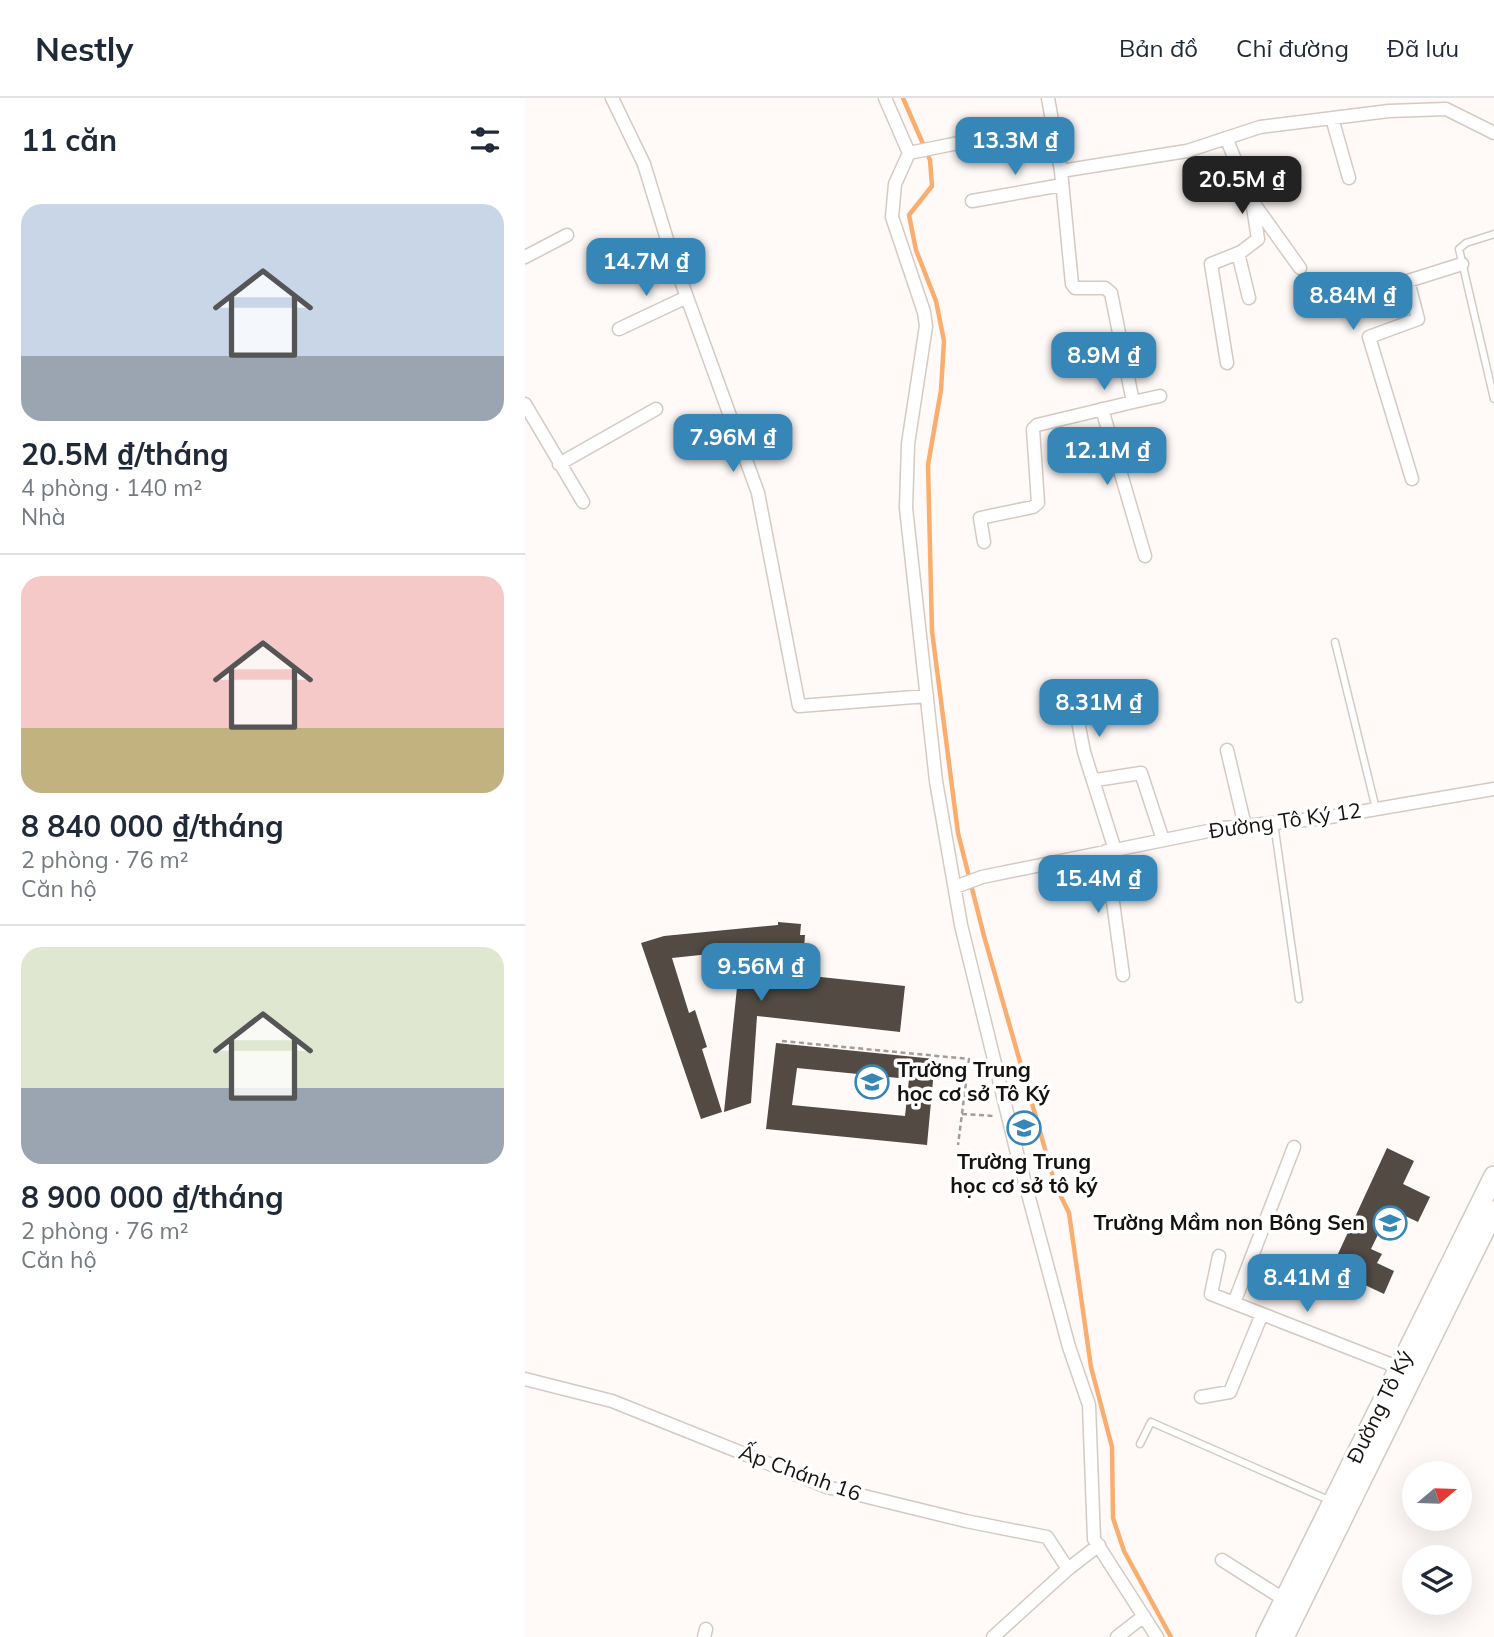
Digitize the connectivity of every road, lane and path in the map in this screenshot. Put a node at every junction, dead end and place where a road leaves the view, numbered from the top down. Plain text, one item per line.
1 (612, 98) edge
2 (885, 98) edge
3 (1048, 98) edge
4 (1388, 104) edge
5 (1332, 118) junction
6 (1052, 124) junction
7 (1494, 133) edge
8 (1227, 140) junction
9 (913, 152) junction
10 (1061, 171) junction
11 (1349, 178) dead end
12 (1062, 185) junction
13 (972, 201) dead end
14 (1252, 201) junction
15 (1494, 234) edge
16 (567, 235) dead end
17 (1238, 253) junction
18 (525, 257) edge
19 (1462, 264) junction
20 (1300, 268) dead end
21 (687, 298) junction
22 (1249, 298) dead end
23 (619, 329) dead end
24 (1227, 363) dead end
25 (1160, 396) dead end
26 (1494, 399) edge
27 (1133, 402) junction
28 (525, 404) edge
29 (656, 409) dead end
30 (1102, 410) junction
31 (559, 464) junction
32 (1412, 479) dead end
33 (583, 502) dead end
34 (984, 542) dead end
35 (1145, 556) dead end
36 (1335, 642) dead end
37 (927, 696) junction
38 (1075, 706) dead end
39 (1227, 751) dead end
40 (1096, 780) junction
41 (1494, 789) edge
42 (1375, 809) junction
43 (1274, 823) junction
44 (1245, 826) junction
45 (1163, 840) junction
46 (1111, 850) junction
47 (959, 886) junction
48 (1123, 975) dead end
49 (1299, 999) dead end
50 (782, 1041) dead end
51 (962, 1114) junction
52 (1009, 1117) junction
53 (958, 1145) dead end
54 (1294, 1147) dead end
55 (1494, 1176) edge
56 (1494, 1211) edge
57 (1219, 1256) dead end
58 (1234, 1303) junction
59 (1262, 1314) junction
60 (1400, 1368) junction
61 (525, 1379) edge
62 (1201, 1397) dead end
63 (1140, 1444) dead end
64 (1333, 1502) junction
65 (1099, 1545) junction
66 (1222, 1560) dead end
67 (1068, 1569) junction
68 (1285, 1600) junction
69 (1144, 1616) junction
70 (993, 1637) edge
71 (1117, 1637) edge
72 (1157, 1637) edge
73 (1266, 1637) edge
74 (1284, 1637) edge

1 - 21 street
2 - 9 street
3 - 6 street
4 - 5 street
4 - 7 street
5 - 8 street
5 - 11 street
6 - 9 street
6 - 10 street
8 - 10 street
8 - 14 street
9 - 37 street
10 - 12 street
12 - 13 street
12 - 27 street
14 - 17 street
14 - 20 street
15 - 19 lane
16 - 18 street
17 - 22 street
17 - 24 street
19 - 26 lane
19 - 32 street
21 - 23 street
21 - 37 street
25 - 27 street
27 - 30 street
28 - 31 street
29 - 31 street
30 - 34 street
30 - 35 street
31 - 33 street
36 - 42 lane
37 - 47 street
38 - 40 street
39 - 44 street
40 - 45 street
40 - 46 street
41 - 42 street, Đường Tô Ký 12
42 - 43 street, Đường Tô Ký 12
43 - 44 street, Đường Tô Ký 12
43 - 49 lane
44 - 45 street, Đường Tô Ký 12
45 - 46 street, Đường Tô Ký 12
46 - 47 street, Đường Tô Ký 12
46 - 48 street
47 - 52 street
50 - 51 path
51 - 52 path
51 - 53 path
52 - 65 street
54 - 58 street
55 - 60 main road, Đường Tô Ký
56 - 74 main road, Đường Tô Ký
57 - 58 street
58 - 59 street
59 - 60 street
59 - 62 street
60 - 64 main road, Đường Tô Ký
61 - 67 street, Ấp Chánh 16
63 - 64 lane
64 - 68 main road, Đường Tô Ký
65 - 67 street
65 - 69 street
66 - 68 street
67 - 70 street
68 - 73 main road, Đường Tô Ký
69 - 71 street
69 - 72 street

